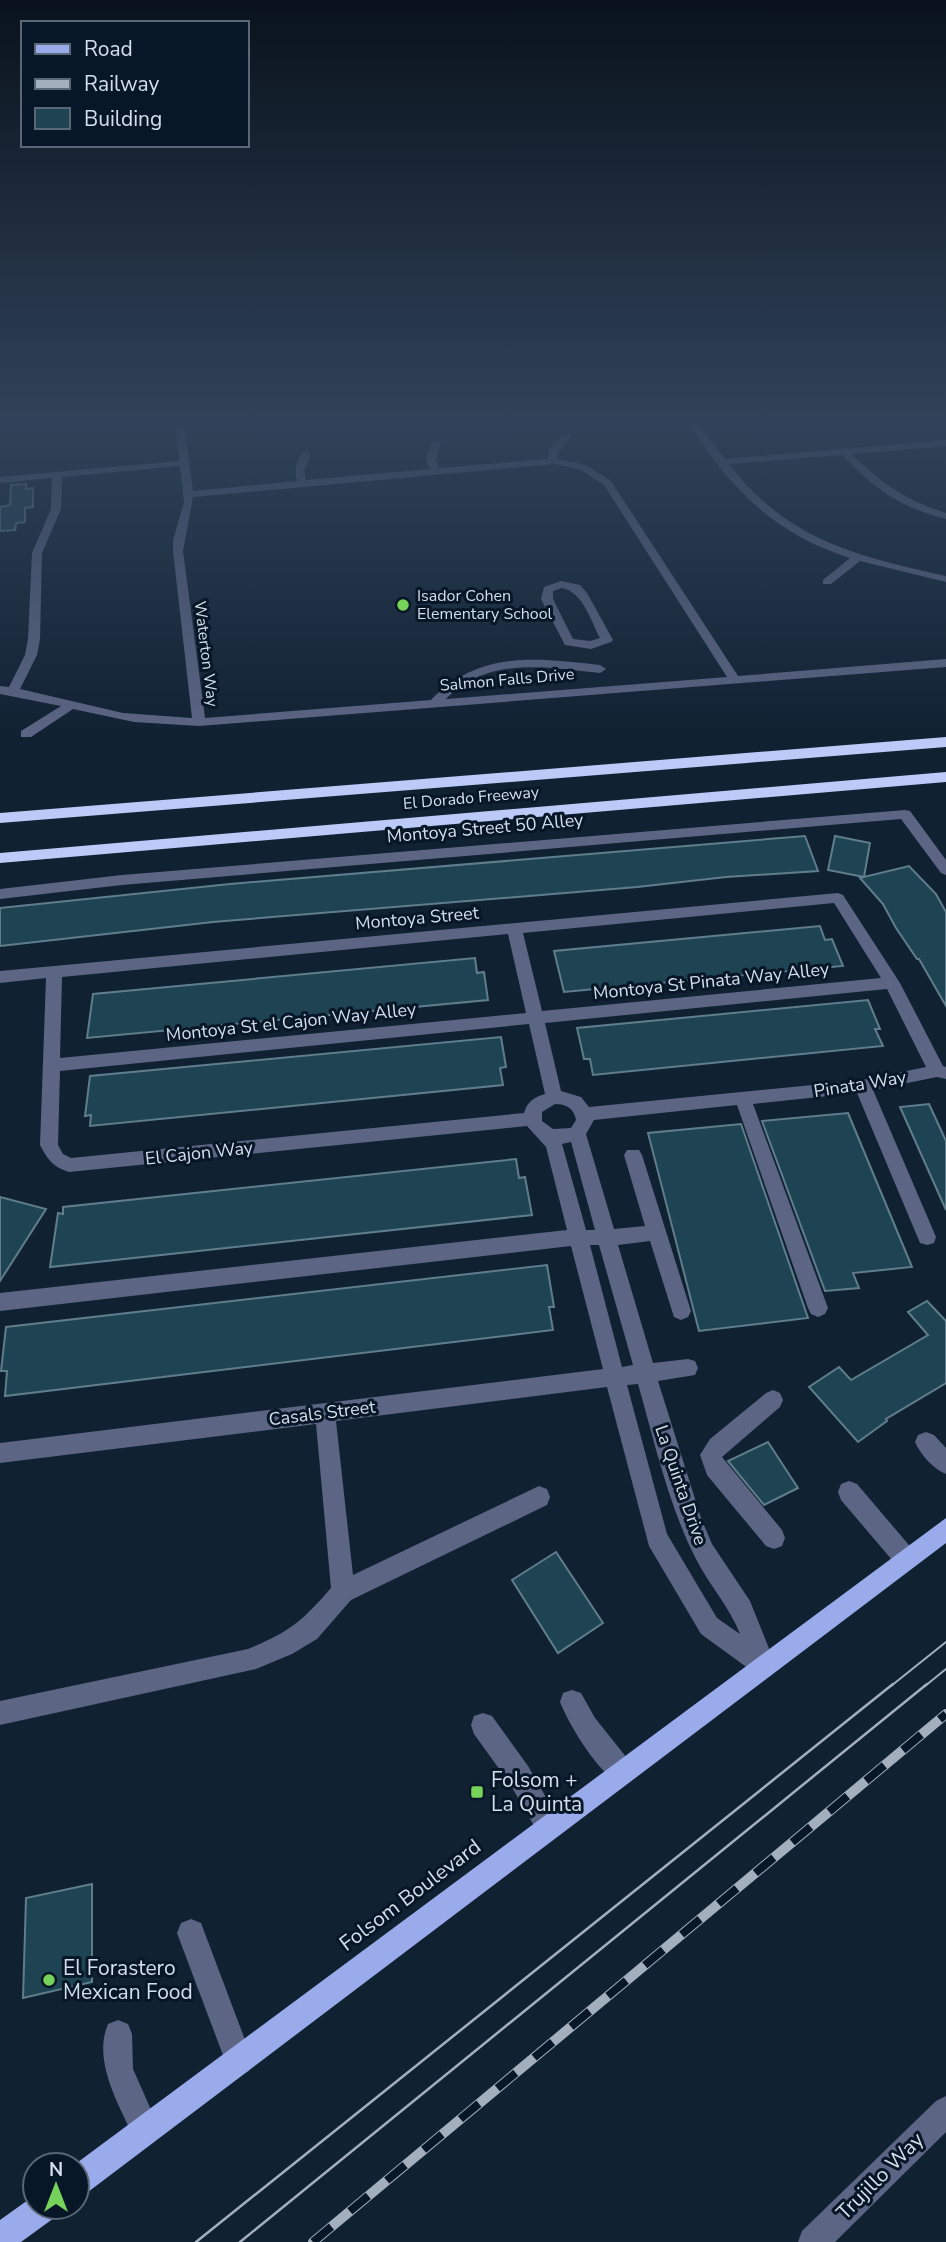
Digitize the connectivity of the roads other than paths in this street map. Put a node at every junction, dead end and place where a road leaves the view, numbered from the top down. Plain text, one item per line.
1 (45, 529) edge
2 (181, 529) edge
3 (638, 529) edge
4 (794, 529) edge
5 (859, 556) junction
6 (946, 579) edge
7 (827, 582) dead end
8 (591, 645) junction
9 (946, 663) edge
10 (600, 669) junction
11 (735, 680) junction
12 (6, 690) edge
13 (607, 690) junction
14 (72, 704) junction
15 (434, 704) junction
16 (199, 722) junction
17 (26, 734) dead end
18 (946, 742) edge
19 (946, 776) edge
20 (0, 818) edge
21 (0, 858) edge
22 (946, 870) edge
23 (0, 894) edge
24 (838, 898) joint
25 (514, 928) junction
26 (54, 971) junction
27 (0, 977) edge
28 (892, 983) junction
29 (534, 1018) junction
30 (52, 1065) junction
31 (942, 1072) edge
32 (863, 1086) junction
33 (554, 1097) junction
34 (743, 1099) junction
35 (531, 1119) junction
36 (581, 1124) junction
37 (548, 1136) junction
38 (633, 1155) dead end
39 (657, 1232) junction
40 (927, 1237) dead end
41 (577, 1238) junction
42 (606, 1238) junction
43 (0, 1302) edge
44 (818, 1308) dead end
45 (681, 1311) dead end
46 (688, 1368) dead end
47 (645, 1373) junction
48 (613, 1377) junction
49 (773, 1400) dead end
50 (325, 1413) junction
51 (926, 1442) dead end
52 (0, 1453) edge
53 (946, 1464) edge
54 (849, 1492) dead end
55 (539, 1497) dead end
56 (946, 1529) edge
57 (774, 1538) dead end
58 (906, 1559) junction
59 (343, 1592) junction
60 (764, 1666) junction
61 (572, 1702) dead end
62 (0, 1713) edge
63 (483, 1726) dead end
64 (622, 1772) junction
65 (549, 1827) junction
66 (191, 1933) dead end
67 (118, 2034) dead end
68 (239, 2061) junction
69 (946, 2111) edge
70 (145, 2130) junction
71 (91, 2170) edge
72 (24, 2221) edge
73 (0, 2239) edge
74 (813, 2242) edge

1 - 12 street
2 - 16 street, Waterton Way
3 - 11 street
4 - 5 street
5 - 6 street
5 - 7 street
8 - 8 street
8 - 10 street
9 - 11 street, Salmon Falls Drive
10 - 13 street
10 - 15 street
11 - 13 street, Salmon Falls Drive
12 - 14 street, Salmon Falls Drive
13 - 15 street, Salmon Falls Drive
14 - 16 street, Salmon Falls Drive
14 - 17 street
15 - 16 street, Salmon Falls Drive
18 - 20 highway, El Dorado Freeway
19 - 21 highway, El Dorado Freeway
22 - 23 street, Montoya Street 50 Alley
24 - 25 street, Montoya Street
24 - 28 street, Pinata Way
25 - 26 street, Montoya Street
25 - 29 street
26 - 27 street, Montoya Street
26 - 30 street, El Cajon Way
28 - 29 street, Montoya St Pinata Way Alley
28 - 31 street, Pinata Way
29 - 30 street, Montoya St el Cajon Way Alley
29 - 33 street
30 - 35 street, El Cajon Way
31 - 32 street, Pinata Way
32 - 34 street, Pinata Way
32 - 40 street
33 - 35 street
33 - 36 street
34 - 36 street, Pinata Way
34 - 44 street
35 - 37 street
36 - 37 street
36 - 42 street, La Quinta Drive
37 - 41 street, La Quinta Drive
38 - 39 street
39 - 42 street
39 - 45 street
41 - 42 street
41 - 43 street
41 - 48 street, La Quinta Drive
42 - 47 street, La Quinta Drive
46 - 47 street, Casals Street
47 - 48 street, Casals Street
47 - 60 street, La Quinta Drive
48 - 50 street, Casals Street
48 - 60 street, La Quinta Drive
49 - 57 street
50 - 52 street, Casals Street
50 - 59 street
51 - 53 street
54 - 58 street
55 - 59 street
56 - 58 main road, Folsom Boulevard
58 - 60 main road, Folsom Boulevard
59 - 62 street
60 - 64 main road, Folsom Boulevard
61 - 64 street
63 - 65 street
64 - 65 main road, Folsom Boulevard
65 - 68 main road, Folsom Boulevard
66 - 68 street
67 - 70 street
68 - 70 main road, Folsom Boulevard
69 - 74 street, Trujillo Way
70 - 71 main road, Folsom Boulevard
72 - 73 main road

